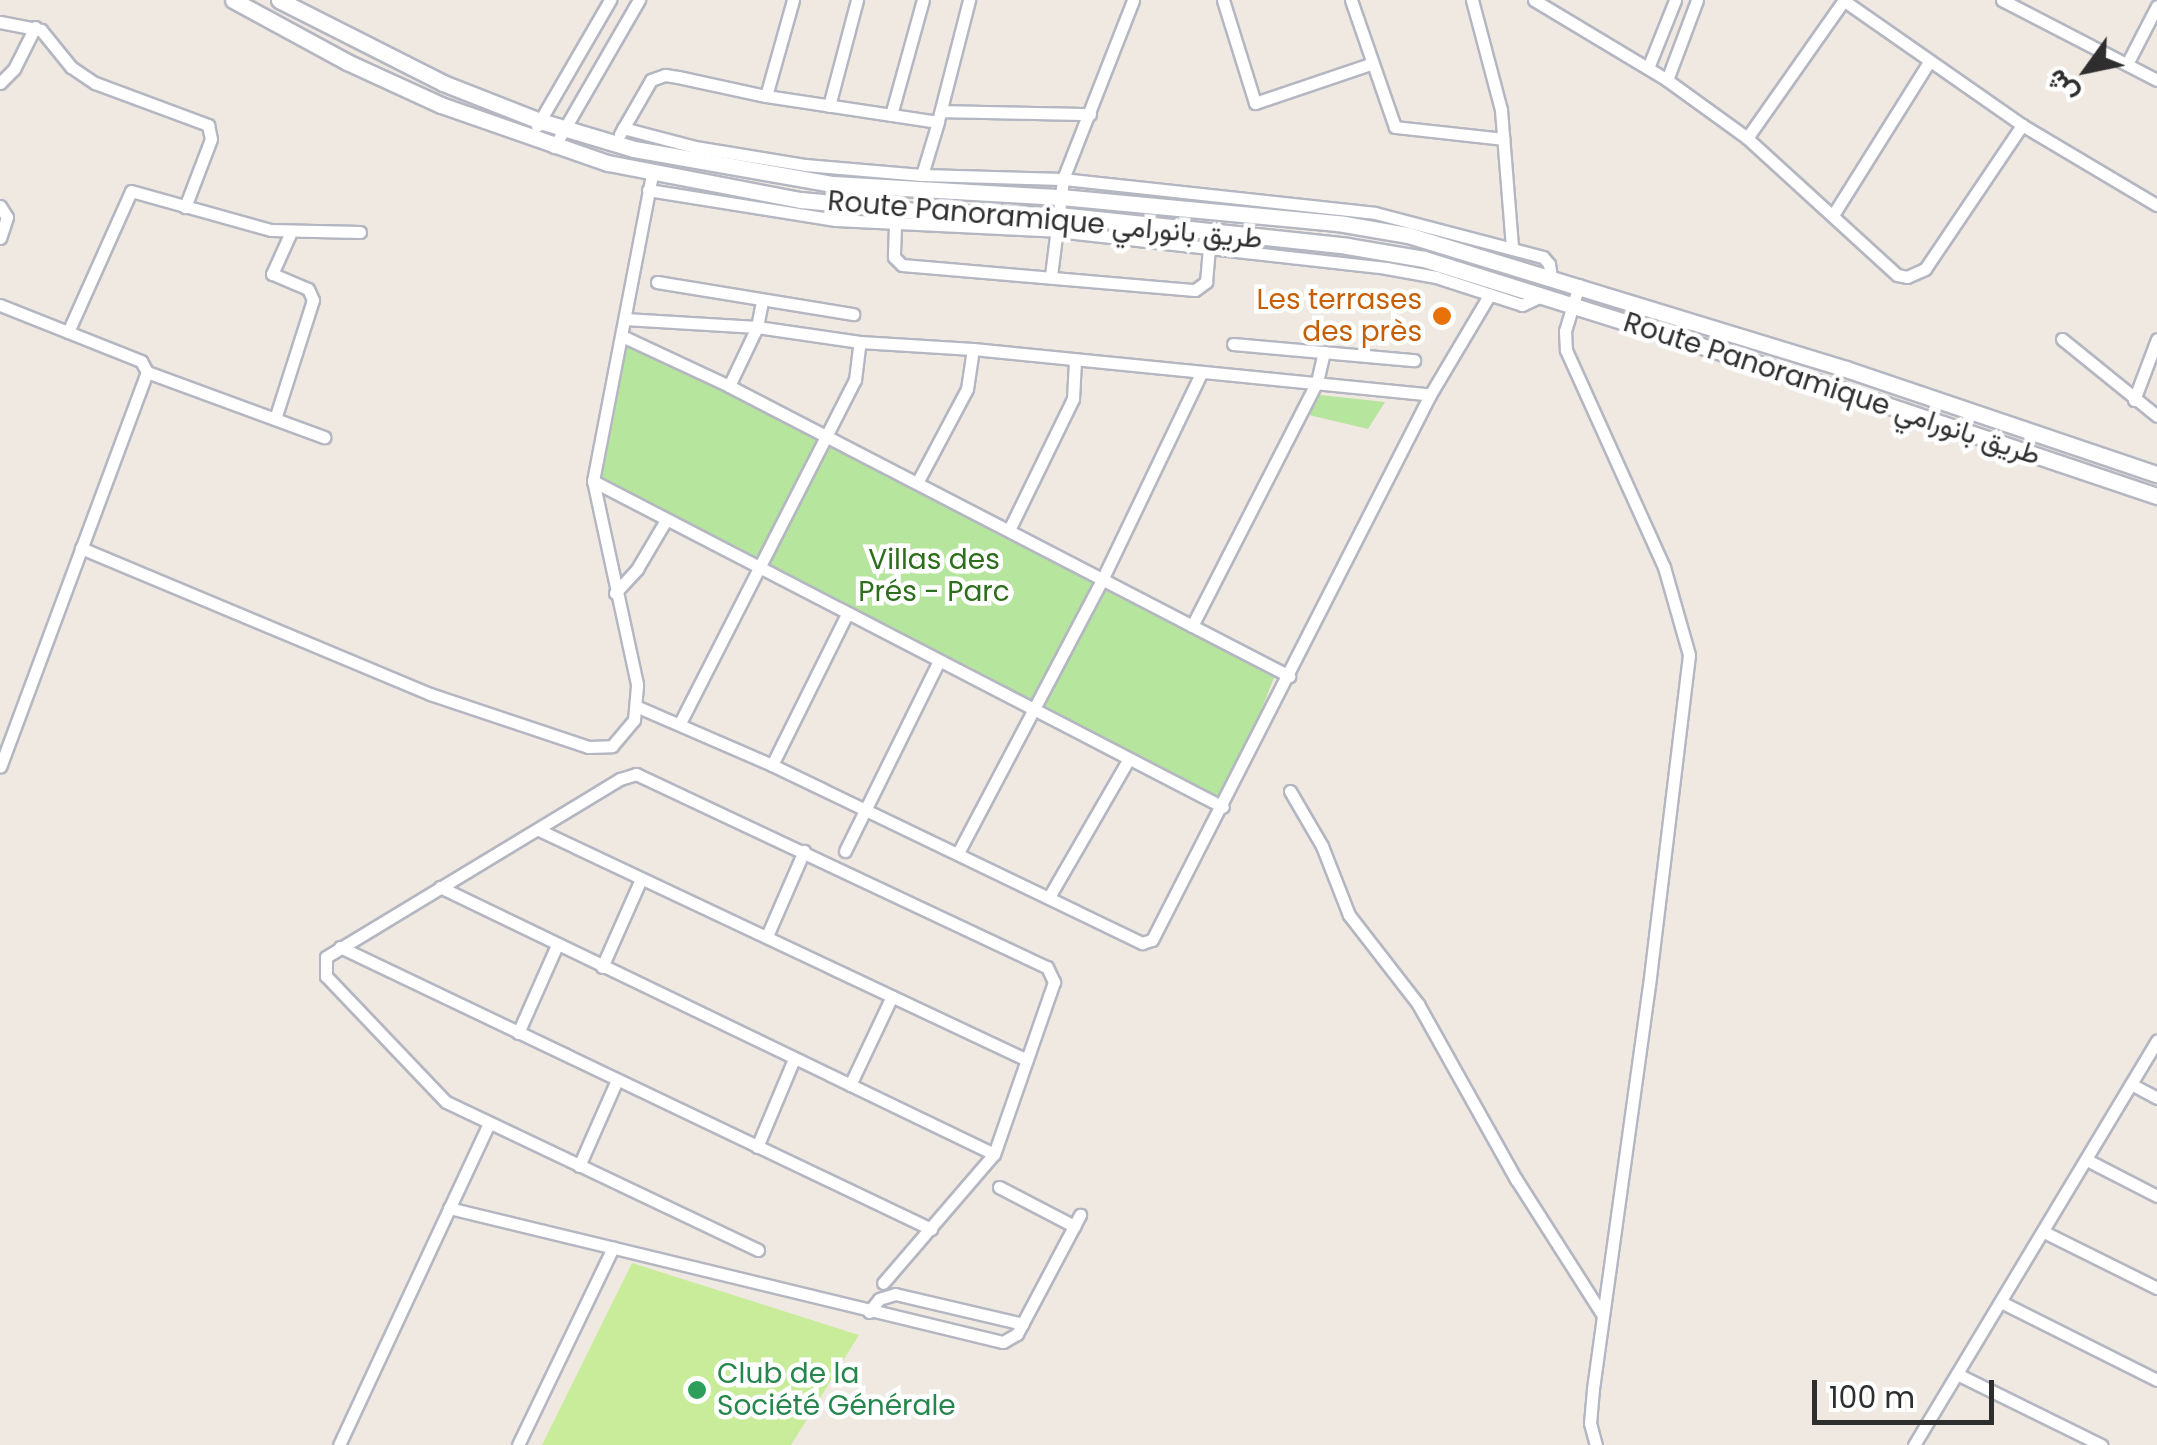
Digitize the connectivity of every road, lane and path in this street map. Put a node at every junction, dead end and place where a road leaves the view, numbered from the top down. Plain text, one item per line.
1 (233, 0) edge
2 (279, 0) edge
3 (610, 0) edge
4 (639, 0) edge
5 (792, 0) edge
6 (857, 0) edge
7 (923, 0) edge
8 (969, 0) edge
9 (1133, 0) edge
10 (1223, 0) edge
11 (1351, 0) edge
12 (1472, 0) edge
13 (1534, 0) edge
14 (1675, 0) edge
15 (1697, 0) edge
16 (1844, 0) edge
17 (2002, 0) edge
18 (2157, 6) edge
19 (0, 22) edge
20 (35, 27) junction
21 (1929, 62) junction
22 (1370, 64) junction
23 (2128, 64) junction
24 (1648, 68) junction
25 (1667, 80) junction
26 (2157, 80) edge
27 (0, 82) edge
28 (766, 96) junction
29 (829, 106) junction
30 (892, 114) junction
31 (1090, 114) junction
32 (940, 116) junction
33 (540, 120) junction
34 (2022, 125) junction
35 (623, 128) junction
36 (564, 129) junction
37 (1747, 138) junction
38 (531, 139) junction
39 (1502, 139) junction
40 (614, 144) junction
41 (554, 147) junction
42 (922, 176) junction
43 (1063, 179) junction
44 (650, 182) junction
45 (1061, 196) junction
46 (2157, 205) edge
47 (0, 206) edge
48 (184, 207) junction
49 (1833, 215) junction
50 (1058, 223) junction
51 (895, 226) junction
52 (291, 232) junction
53 (360, 232) dead end
54 (0, 238) edge
55 (1208, 246) junction
56 (1512, 247) junction
57 (1051, 276) junction
58 (1551, 277) junction
59 (657, 282) dead end
60 (1578, 286) junction
61 (1490, 294) junction
62 (1542, 295) junction
63 (762, 301) junction
64 (1573, 304) junction
65 (0, 305) edge
66 (853, 314) dead end
67 (625, 319) junction
68 (644, 320) junction
69 (757, 327) junction
70 (68, 332) junction
71 (622, 336) junction
72 (2062, 339) dead end
73 (2157, 339) edge
74 (860, 342) junction
75 (640, 344) junction
76 (1233, 344) dead end
77 (973, 349) junction
78 (1324, 352) junction
79 (1414, 360) dead end
80 (1075, 362) junction
81 (147, 372) junction
82 (1201, 373) junction
83 (1317, 382) junction
84 (729, 386) junction
85 (1430, 395) junction
86 (2134, 400) junction
87 (2157, 416) edge
88 (275, 419) junction
89 (827, 436) junction
90 (324, 437) dead end
91 (2157, 474) edge
92 (593, 481) junction
93 (916, 482) junction
94 (2157, 496) edge
95 (666, 520) junction
96 (1009, 530) junction
97 (81, 548) junction
98 (757, 569) junction
99 (1102, 580) junction
100 (616, 593) junction
101 (847, 614) junction
102 (1192, 626) junction
103 (938, 662) junction
104 (1288, 676) junction
105 (638, 707) junction
106 (1034, 710) junction
107 (680, 723) junction
108 (1128, 760) junction
109 (772, 765) junction
110 (0, 767) edge
111 (1290, 791) dead end
112 (1222, 807) junction
113 (865, 810) junction
114 (538, 830) junction
115 (804, 851) junction
116 (845, 851) dead end
117 (958, 853) junction
118 (641, 878) junction
119 (440, 887) junction
120 (1049, 897) junction
121 (767, 936) junction
122 (557, 945) junction
123 (340, 947) junction
124 (602, 966) junction
125 (892, 996) junction
126 (518, 1033) junction
127 (2157, 1040) edge
128 (794, 1058) junction
129 (1027, 1060) junction
130 (617, 1080) junction
131 (2131, 1084) junction
132 (850, 1085) junction
133 (2157, 1098) edge
134 (489, 1124) junction
135 (757, 1146) junction
136 (994, 1154) junction
137 (2087, 1160) junction
138 (578, 1166) junction
139 (999, 1188) dead end
140 (2157, 1196) edge
141 (449, 1208) junction
142 (931, 1229) junction
143 (2044, 1232) junction
144 (613, 1248) junction
145 (758, 1250) dead end
146 (883, 1283) dead end
147 (2157, 1288) edge
148 (2001, 1302) junction
149 (869, 1312) junction
150 (1602, 1314) junction
151 (1023, 1324) junction
152 (1957, 1374) junction
153 (2157, 1380) edge
154 (339, 1445) edge
155 (518, 1445) edge
156 (1597, 1445) edge
157 (1914, 1445) edge
158 (2102, 1445) edge

1 - 38 street, Route Panoramique طريق بانورامي
2 - 33 street, Route Panoramique طريق بانورامي
3 - 33 street
4 - 36 street
5 - 28 street
6 - 29 street
7 - 30 street
8 - 32 street
9 - 31 street
10 - 22 street
11 - 22 street
12 - 39 street
13 - 24 street
14 - 24 street
15 - 25 street
16 - 21 street
16 - 37 street
17 - 23 street
18 - 23 street
19 - 20 street
20 - 27 street
20 - 48 street
21 - 34 street
21 - 49 street
22 - 39 street
23 - 26 street
24 - 25 street
25 - 37 street
28 - 29 street
28 - 35 street
29 - 30 street
30 - 32 street
31 - 32 street
31 - 43 street
32 - 42 street
33 - 36 street, Route Panoramique طريق بانورامي
33 - 38 street
34 - 46 street
34 - 49 street
35 - 40 street
35 - 42 street
36 - 40 street, Route Panoramique طريق بانورامي
36 - 41 street
37 - 49 street
38 - 41 street, Route Panoramique طريق بانورامي
39 - 56 street
40 - 45 street, Route Panoramique طريق بانورامي
41 - 44 street, Route Panoramique طريق بانورامي
42 - 43 street
43 - 45 street
43 - 56 street
44 - 50 street, Route Panoramique طريق بانورامي
44 - 51 street
44 - 67 street
45 - 50 street
45 - 58 street, Route Panoramique طريق بانورامي
47 - 54 street
48 - 52 street
48 - 70 street
50 - 51 street
50 - 55 street
50 - 57 street
50 - 62 street, Route Panoramique طريق بانورامي
51 - 57 street
52 - 53 street
52 - 88 street
55 - 57 street
55 - 61 street
56 - 58 street
58 - 60 street, Route Panoramique طريق بانورامي
59 - 63 street
60 - 64 street
60 - 91 street, Route Panoramique طريق بانورامي
61 - 62 street
61 - 85 street
62 - 64 street, Route Panoramique طريق بانورامي
63 - 66 street
63 - 69 street
64 - 94 street, Route Panoramique طريق بانورامي
64 - 150 street
65 - 70 street
67 - 68 street
67 - 71 street
68 - 69 street
68 - 75 street
69 - 74 street
69 - 84 street
70 - 81 street
71 - 75 street
71 - 92 street
72 - 86 street
73 - 86 street
74 - 77 street
74 - 89 street
75 - 84 street
76 - 78 street
77 - 80 street
77 - 93 street
78 - 79 street
78 - 83 street
80 - 82 street
80 - 96 street
81 - 88 street
81 - 97 street
82 - 83 street
82 - 99 street
83 - 85 street
83 - 102 street
84 - 89 street
85 - 104 street
86 - 87 street
88 - 90 street
89 - 93 street
89 - 98 street
92 - 95 street
92 - 100 street
93 - 96 street
95 - 98 street
95 - 100 street
96 - 99 street
97 - 105 street
97 - 110 street
98 - 101 street
98 - 107 street
99 - 102 street
99 - 106 street
100 - 105 street
101 - 103 street
101 - 109 street
102 - 104 street
103 - 106 street
103 - 113 street
104 - 112 street
105 - 107 street
106 - 108 street
106 - 117 street
107 - 109 street
108 - 112 street
108 - 120 street
109 - 113 street
111 - 150 street
112 - 120 street
113 - 116 street
113 - 117 street
114 - 115 street
114 - 118 street
114 - 119 street
115 - 121 street
115 - 129 street
117 - 120 street
118 - 121 street
118 - 124 street
119 - 122 street
119 - 123 street
121 - 125 street
122 - 124 street
122 - 126 street
123 - 126 street
123 - 134 street
124 - 128 street
125 - 129 street
125 - 132 street
126 - 130 street
127 - 131 street
128 - 132 street
128 - 135 street
129 - 136 street
130 - 135 street
130 - 138 street
131 - 133 street
131 - 137 street
132 - 136 street
134 - 138 street
134 - 141 street
135 - 142 street
136 - 142 street
137 - 140 street
137 - 143 street
138 - 145 street
139 - 151 street
141 - 144 street
141 - 154 street
142 - 146 street
143 - 147 street
143 - 148 street
144 - 149 street
144 - 155 street
148 - 152 street
148 - 153 street
149 - 151 street
149 - 151 street
150 - 156 street
152 - 157 street
152 - 158 street

